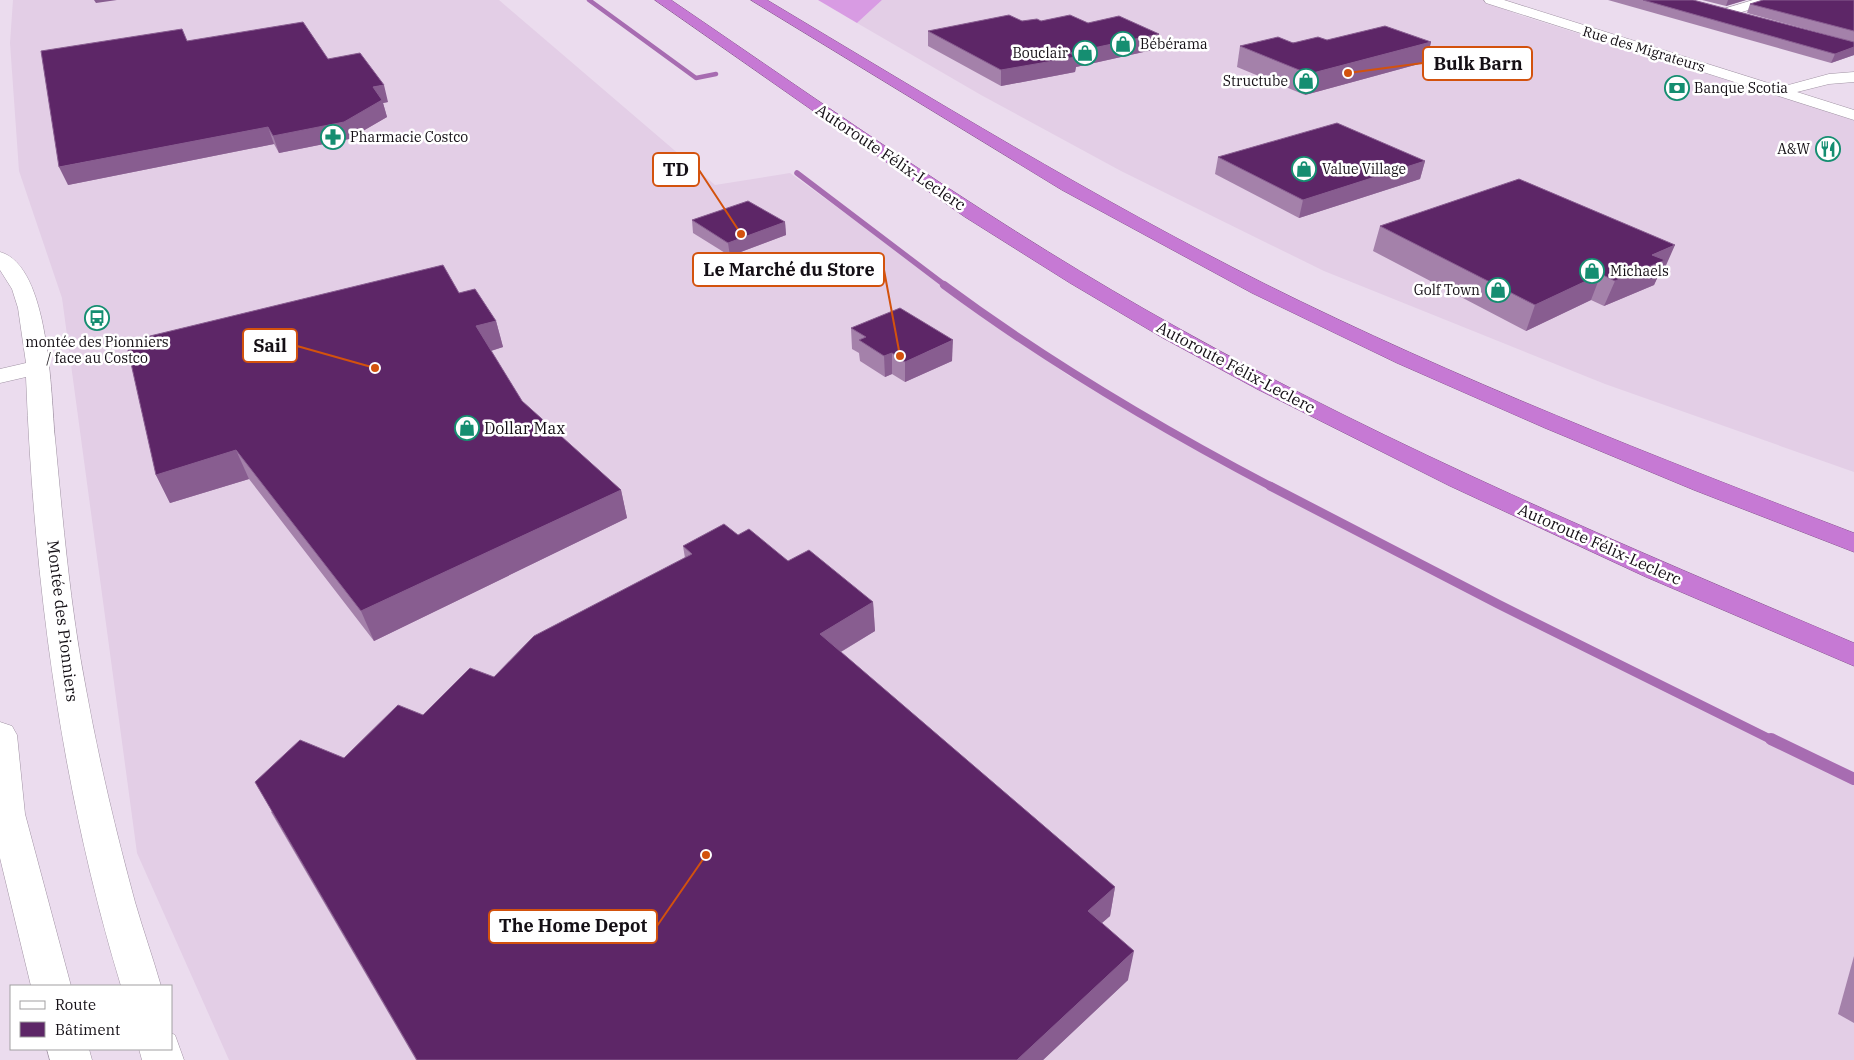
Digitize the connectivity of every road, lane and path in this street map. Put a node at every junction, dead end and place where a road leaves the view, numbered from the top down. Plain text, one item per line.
1 (662, 0) edge
2 (758, 0) edge
3 (1491, 0) edge
4 (1520, 0) edge
5 (1767, 0) edge
6 (1707, 8) edge
7 (1725, 13) junction
8 (1753, 20) edge
9 (1854, 77) edge
10 (1800, 87) junction
11 (1782, 91) junction
12 (1819, 99) junction
13 (1854, 105) edge
14 (1854, 115) edge
15 (0, 258) edge
16 (38, 367) junction
17 (0, 376) edge
18 (1854, 543) edge
19 (1854, 655) edge
20 (0, 735) edge
21 (51, 985) edge
22 (140, 985) edge

1 - 19 highway, Autoroute Félix-Leclerc
2 - 18 highway
3 - 11 street, Rue des Migrateurs
4 - 10 street, Rue des Migrateurs
5 - 7 street
6 - 7 street
7 - 8 street
9 - 10 street
9 - 12 street
10 - 11 street
10 - 12 street, Rue des Migrateurs
11 - 12 street, Rue des Migrateurs
12 - 13 street, Rue des Migrateurs
12 - 14 street, Rue des Migrateurs
15 - 16 street, Montée des Pionniers
16 - 17 street
16 - 22 street, Montée des Pionniers
20 - 21 street

